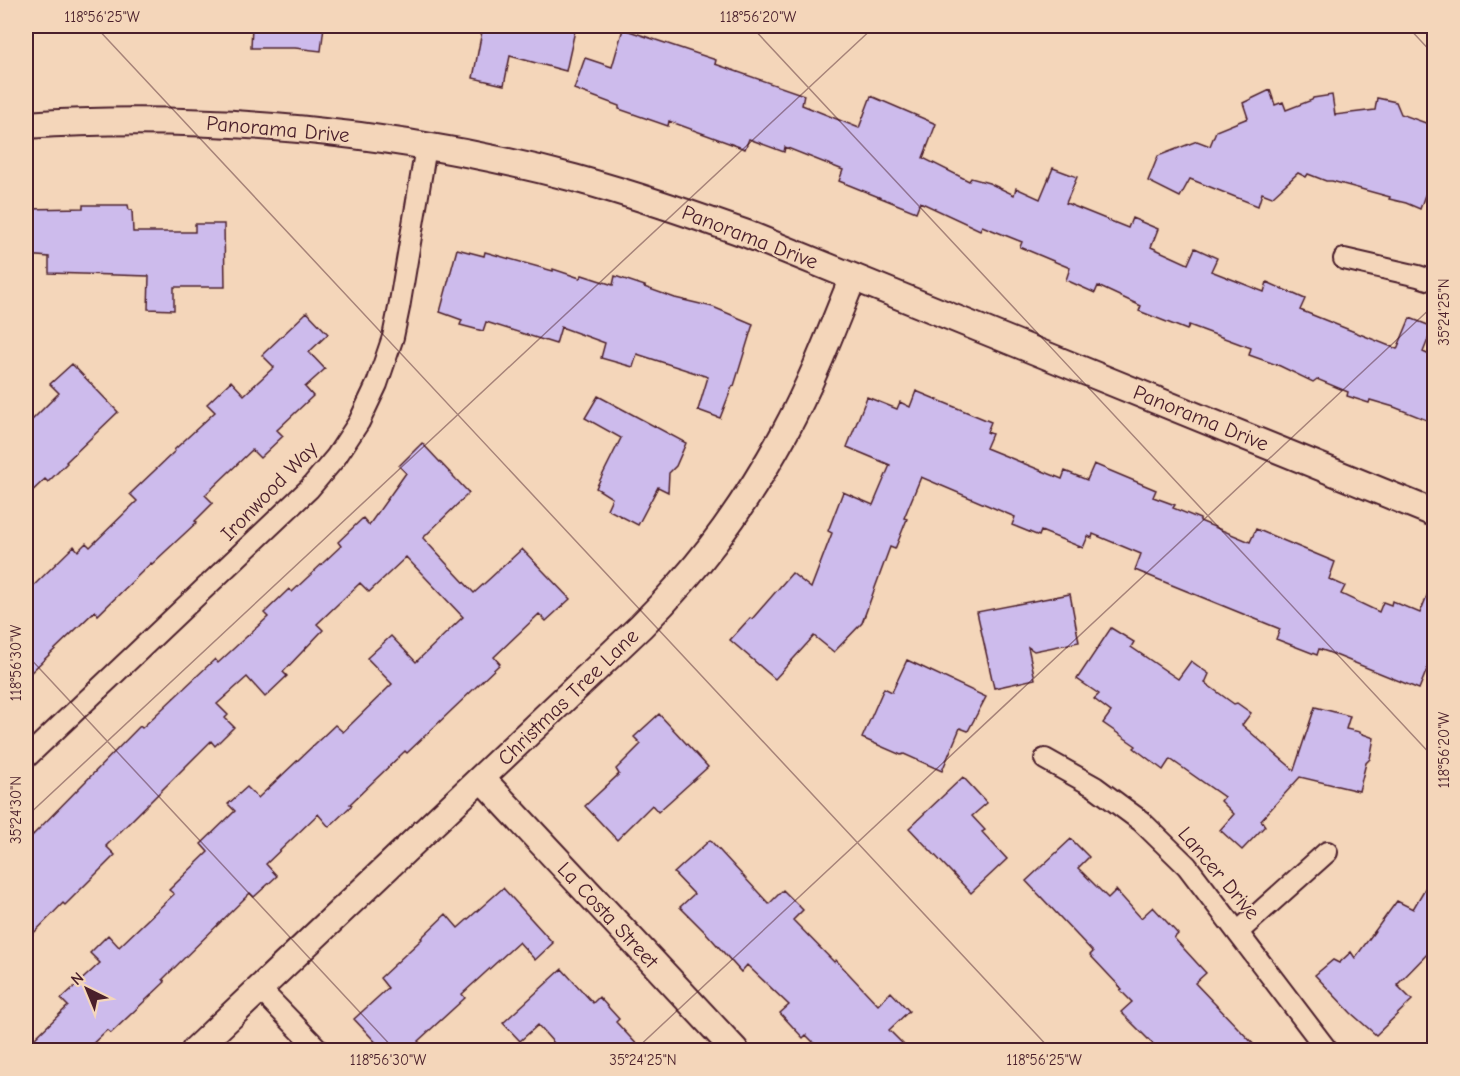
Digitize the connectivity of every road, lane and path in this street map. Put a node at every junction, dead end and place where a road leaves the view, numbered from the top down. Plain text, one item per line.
1 (26, 125) edge
2 (426, 147) junction
3 (1344, 259) dead end
4 (854, 277) junction
5 (1434, 281) edge
6 (1434, 513) edge
7 (26, 758) edge
8 (1045, 759) dead end
9 (482, 779) junction
10 (1327, 852) dead end
11 (1238, 932) junction
12 (260, 988) junction
13 (195, 1050) edge
14 (319, 1050) edge
15 (735, 1050) edge
16 (1327, 1050) edge

1 - 2 street, Panorama Drive
2 - 4 street, Panorama Drive
2 - 7 street, Ironwood Way
3 - 5 street
4 - 6 street, Panorama Drive
4 - 9 street, Christmas Tree Lane
8 - 11 street, Lancer Drive
9 - 12 street, Christmas Tree Lane
9 - 15 street, La Costa Street
10 - 11 street
11 - 16 street, Lancer Drive
12 - 13 street, Christmas Tree Lane
12 - 14 street

